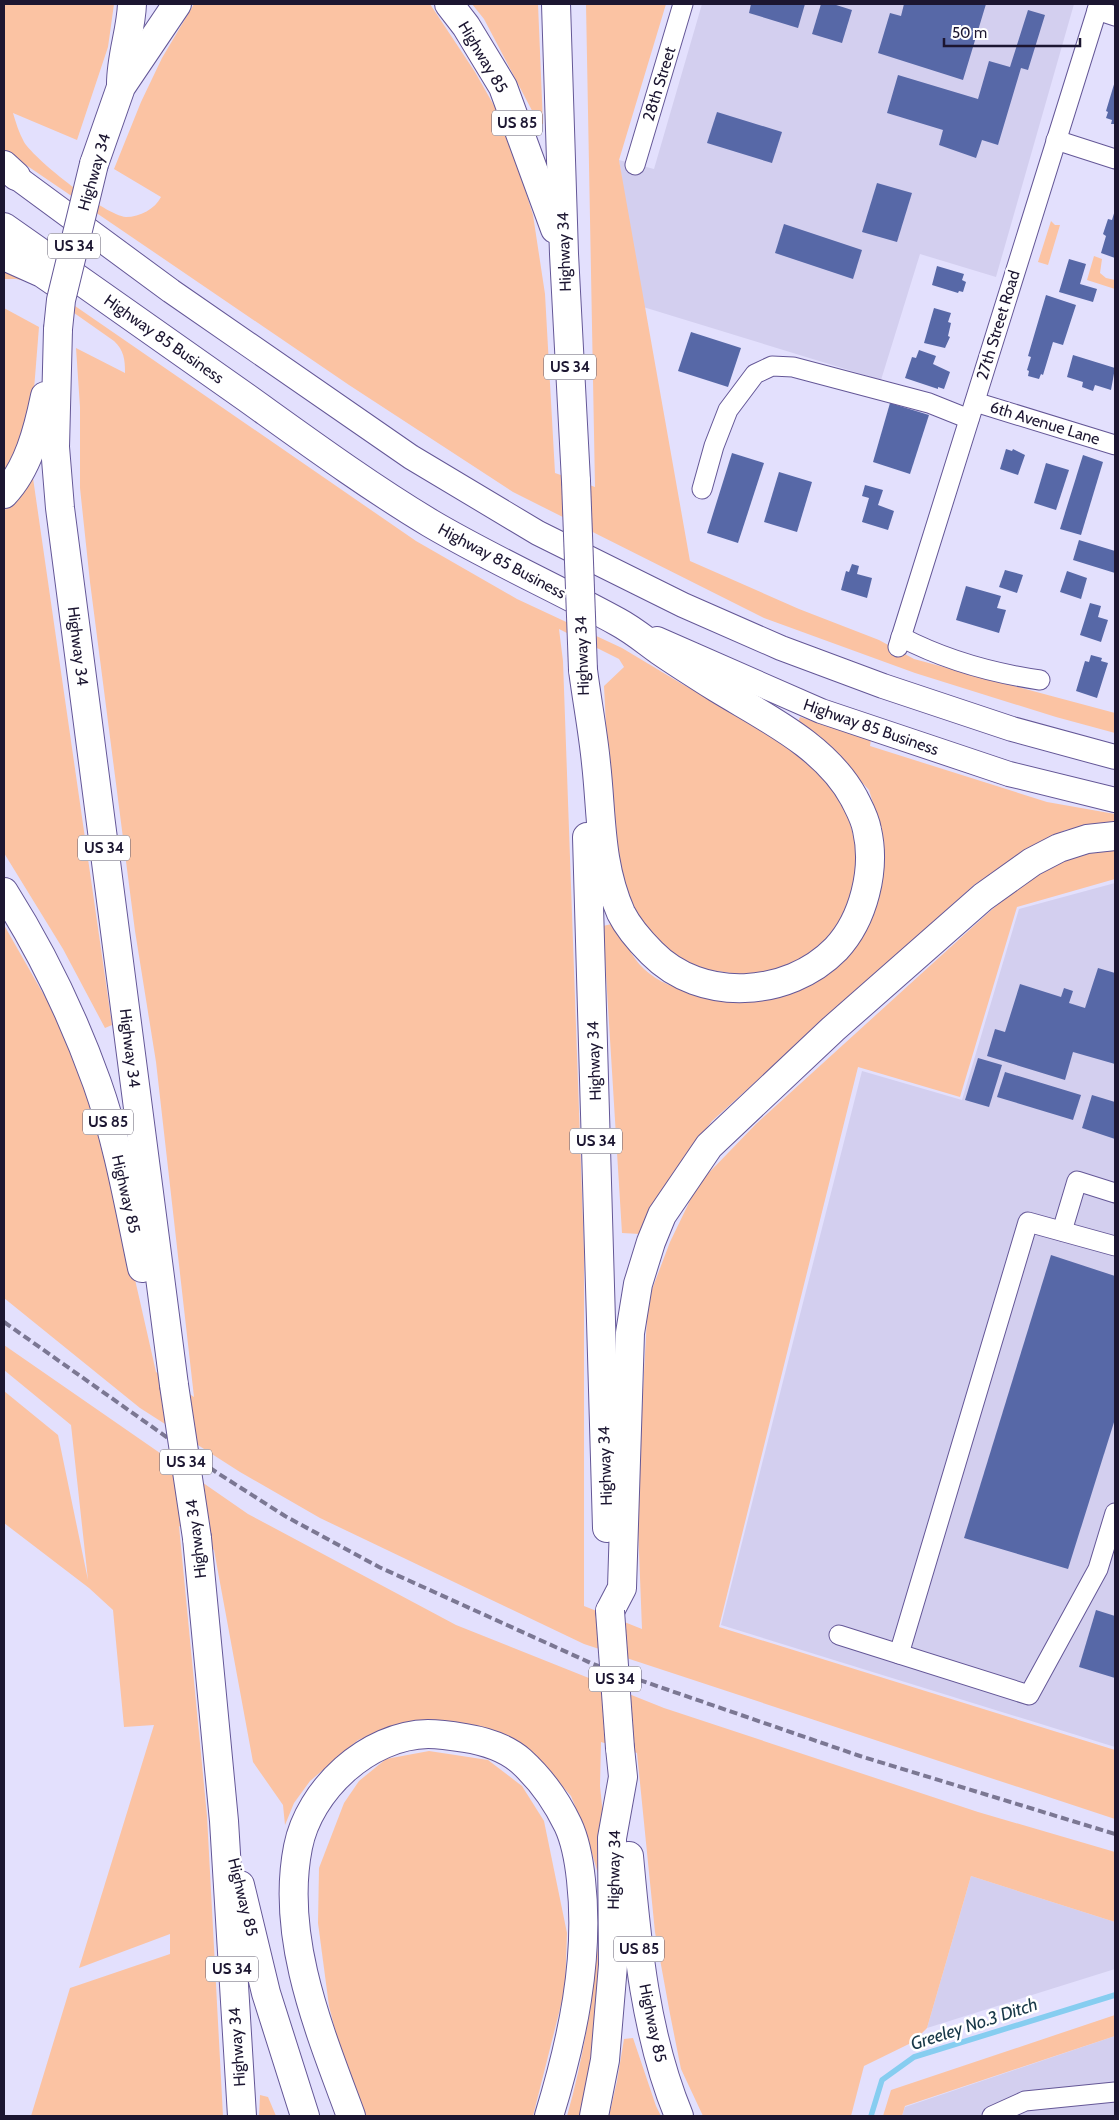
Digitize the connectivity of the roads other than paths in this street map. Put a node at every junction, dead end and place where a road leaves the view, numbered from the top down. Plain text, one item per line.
1 (132, 4) edge
2 (177, 4) edge
3 (449, 4) edge
4 (556, 4) edge
5 (682, 4) edge
6 (1098, 7) edge
7 (1115, 16) edge
8 (121, 87) junction
9 (1056, 140) junction
10 (1115, 159) edge
11 (635, 165) dead end
12 (8, 170) edge
13 (4, 227) edge
14 (564, 254) junction
15 (4, 256) edge
16 (58, 328) junction
17 (244, 396) junction
18 (972, 410) junction
19 (1115, 445) edge
20 (702, 489) dead end
21 (4, 494) edge
22 (621, 624) junction
23 (583, 670) junction
24 (1040, 680) dead end
25 (1115, 757) edge
26 (1115, 800) edge
27 (1115, 836) edge
28 (4, 892) edge
29 (1115, 1193) edge
30 (1062, 1231) junction
31 (1115, 1246) edge
32 (173, 1376) junction
33 (1115, 1513) edge
34 (610, 1611) junction
35 (839, 1636) dead end
36 (898, 1654) junction
37 (623, 1777) junction
38 (224, 1821) junction
39 (1115, 2092) edge
40 (242, 2116) edge
41 (305, 2116) edge
42 (351, 2116) edge
43 (549, 2116) edge
44 (594, 2116) edge
45 (679, 2116) edge
46 (992, 2116) edge

1 - 8 highway
2 - 8 highway, Highway 34 / US 34
3 - 14 highway, Highway 85 / US 85
4 - 14 highway, Highway 34 / US 34
5 - 11 street, 28th Street
6 - 7 street
6 - 9 street, 27th Street Road
8 - 16 highway, Highway 34 / US 34, bridge
9 - 10 street
9 - 18 street, 27th Street Road
12 - 25 main road
13 - 17 highway, Highway 85 Business
14 - 23 highway, Highway 34 / US 34, bridge
15 - 17 highway
16 - 21 highway
16 - 32 highway, Highway 34 / US 34
17 - 22 highway, Highway 85 Business
18 - 19 street, 6th Avenue Lane
18 - 20 street, 6th Avenue Lane
18 - 24 street, 27th Street Road
22 - 23 highway
22 - 26 main road, Highway 85 Business
23 - 34 highway, Highway 34 / US 34
27 - 34 highway
28 - 32 highway, Highway 85 / US 85
29 - 30 street
30 - 31 street
30 - 36 street
32 - 38 highway, Highway 34 / US 34, bridge
33 - 36 street
34 - 37 highway, Highway 34 / US 34, bridge
35 - 36 street
37 - 44 highway, Highway 34 / US 34
37 - 45 highway, Highway 85 / US 85
38 - 40 highway, Highway 34 / US 34
38 - 41 highway, Highway 85
39 - 46 street
42 - 43 highway

